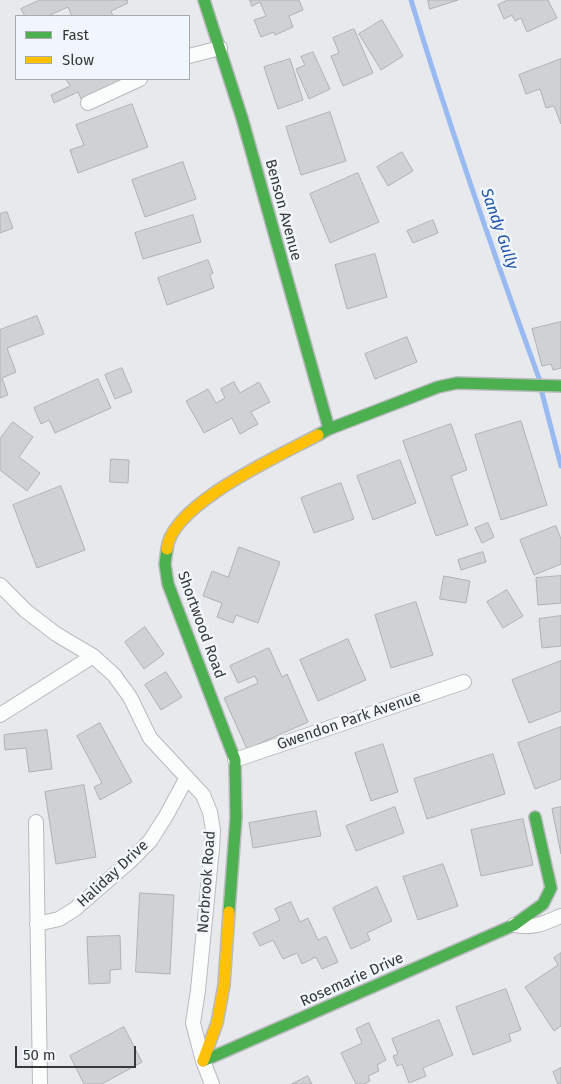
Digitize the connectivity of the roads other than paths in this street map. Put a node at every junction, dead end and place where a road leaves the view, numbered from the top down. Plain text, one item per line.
1 (204, 0) edge
2 (220, 48) junction
3 (190, 56) edge
4 (138, 80) edge
5 (88, 103) dead end
6 (561, 386) edge
7 (328, 429) junction
8 (1, 587) edge
9 (93, 656) junction
10 (464, 682) dead end
11 (0, 715) edge
12 (235, 760) junction
13 (186, 779) junction
14 (535, 817) dead end
15 (36, 822) dead end
16 (561, 916) edge
17 (37, 924) junction
18 (514, 925) junction
19 (202, 1061) junction
20 (40, 1084) edge
21 (212, 1084) edge

1 - 2 street, Benson Avenue
2 - 3 street
2 - 7 street, Benson Avenue
4 - 5 street
6 - 7 street, Shortwood Road
7 - 12 street, Shortwood Road
8 - 9 street, Norbrook Road
9 - 11 street
9 - 13 street, Norbrook Road
10 - 12 street, Gwendon Park Avenue
12 - 19 street, Shortwood Road
13 - 17 street, Haliday Drive
13 - 19 street, Norbrook Road
14 - 18 street, Rosemarie Drive
15 - 17 street
16 - 18 street
17 - 20 street
18 - 19 street, Rosemarie Drive
19 - 21 street, Norbrook Road

